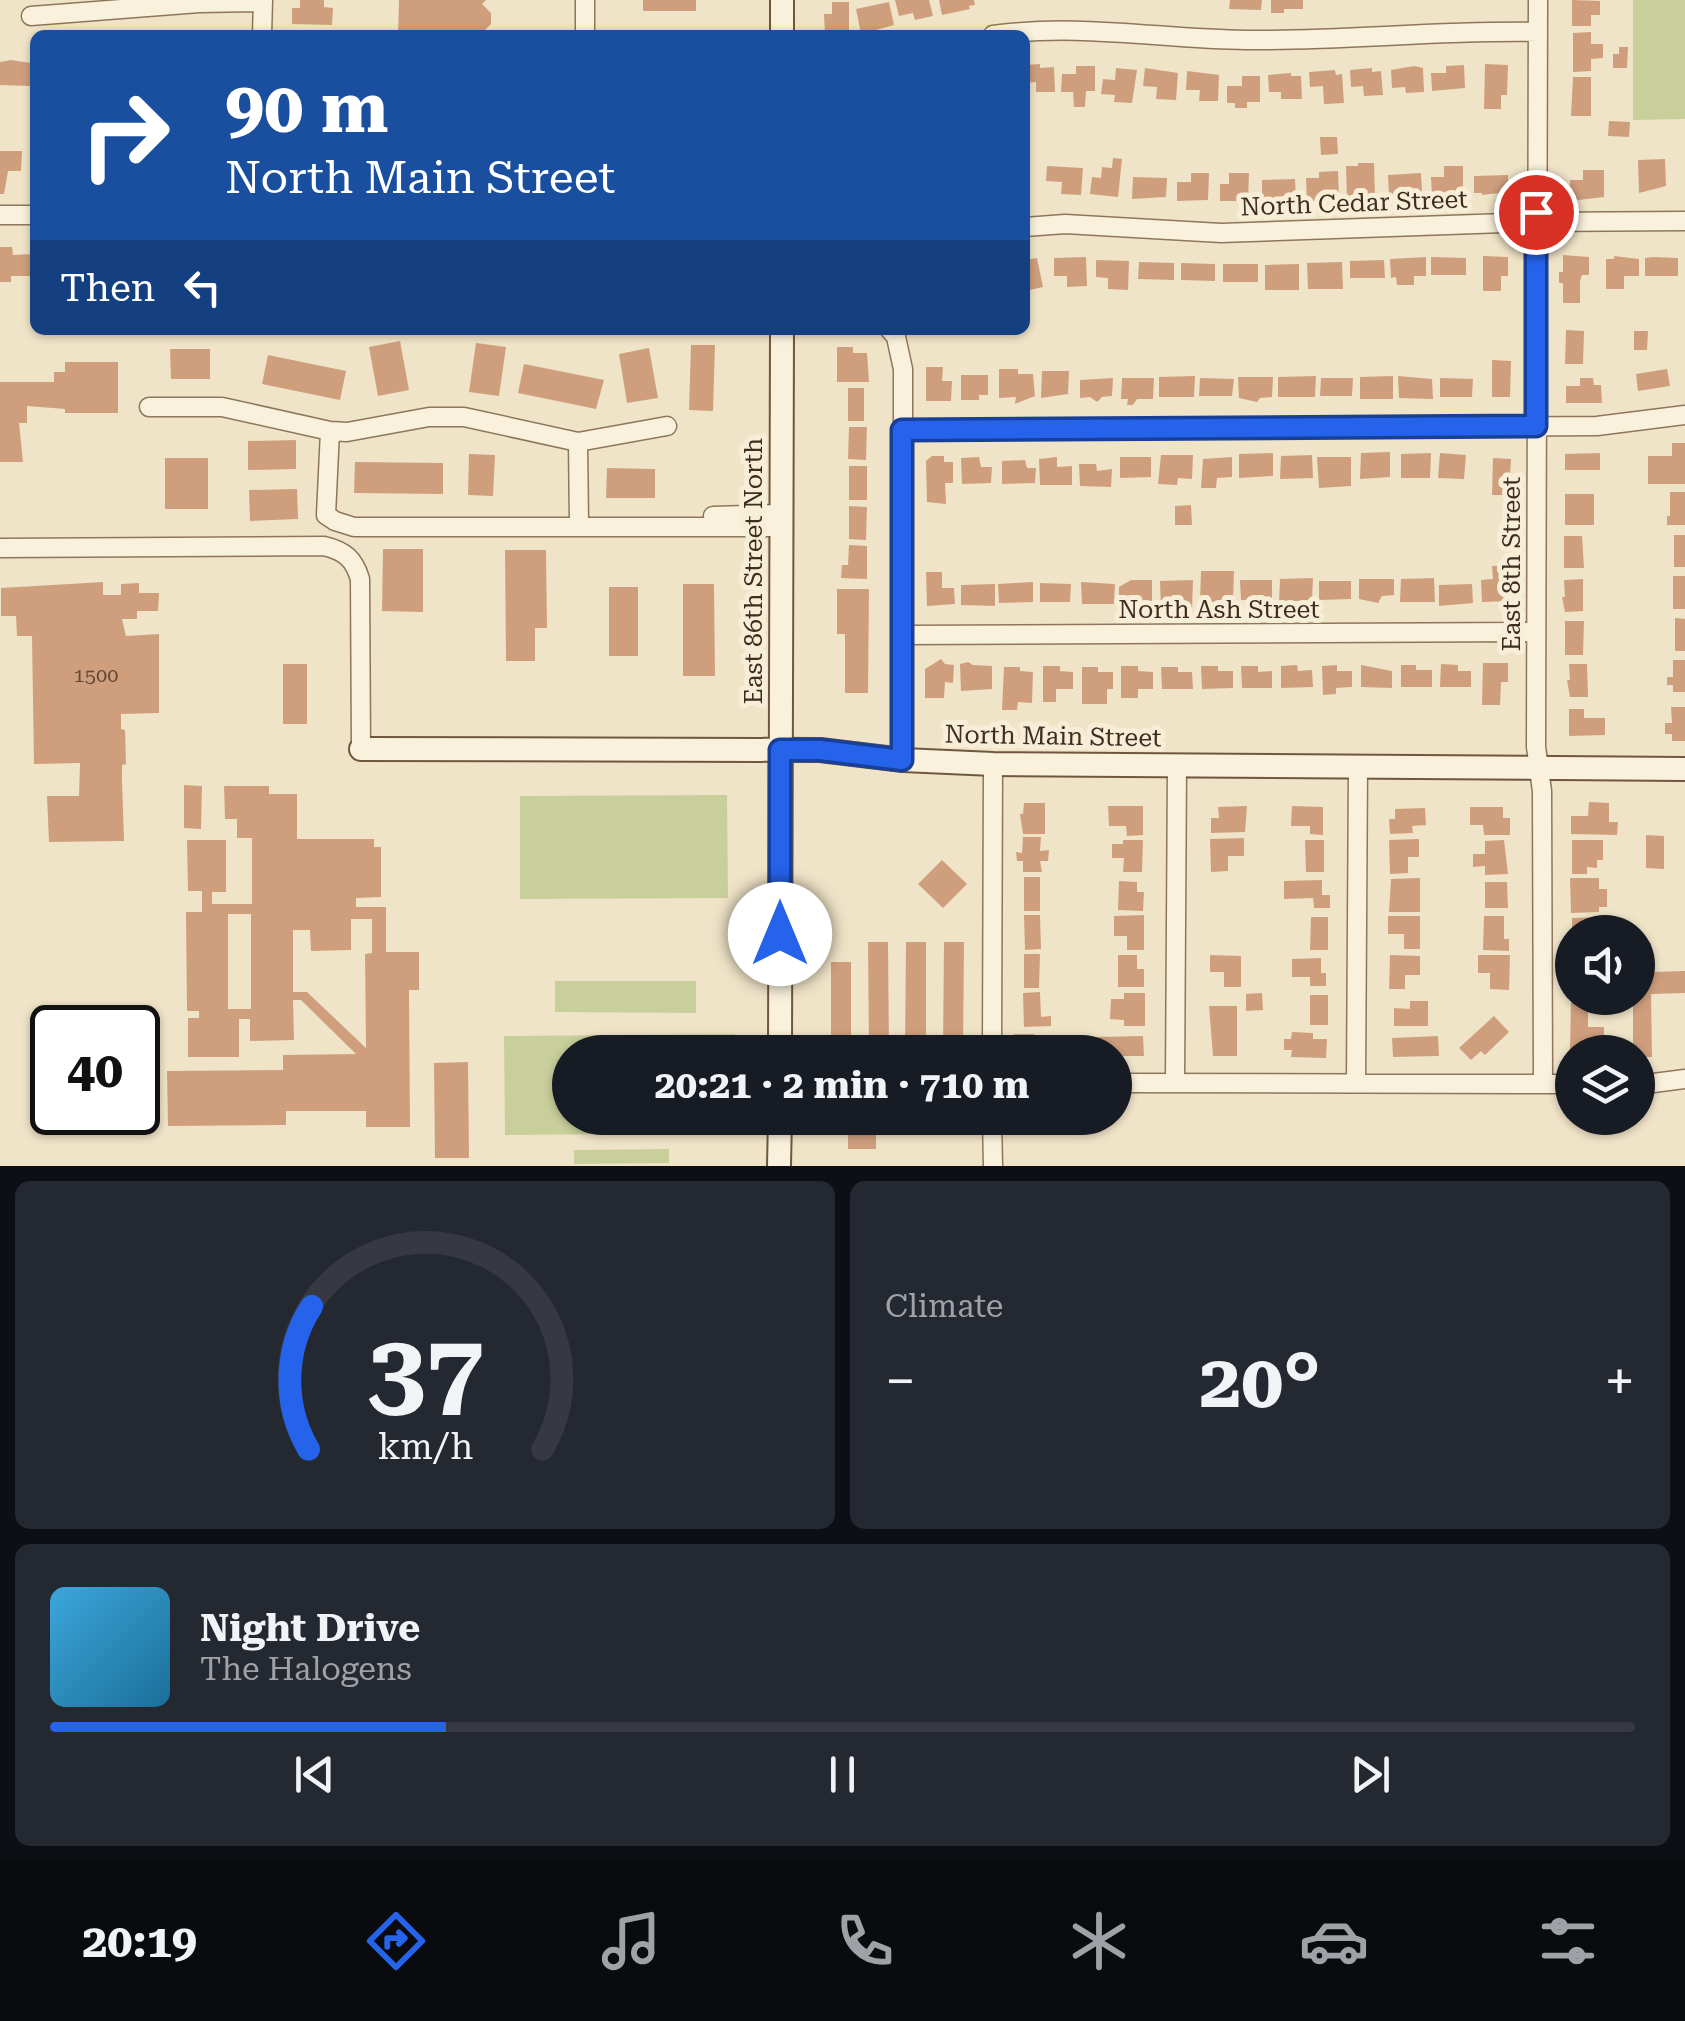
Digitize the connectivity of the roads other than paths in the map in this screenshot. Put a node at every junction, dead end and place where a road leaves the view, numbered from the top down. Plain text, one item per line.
1 (585, 0) edge
2 (782, 0) edge
3 (1538, 0) edge
4 (262, 1) edge
5 (31, 16) dead end
6 (262, 30) edge
7 (585, 30) edge
8 (782, 30) edge
9 (1030, 32) edge
10 (1538, 32) junction
11 (0, 215) edge
12 (30, 215) edge
13 (1685, 221) edge
14 (1536, 222) junction
15 (1030, 227) edge
16 (782, 335) edge
17 (894, 335) edge
18 (149, 406) dead end
19 (1685, 415) edge
20 (667, 426) dead end
21 (1536, 426) junction
22 (902, 430) junction
23 (338, 432) junction
24 (578, 442) junction
25 (781, 520) junction
26 (579, 524) junction
27 (0, 548) edge
28 (1536, 632) junction
29 (903, 635) junction
30 (361, 749) joint
31 (780, 750) junction
32 (902, 760) junction
33 (993, 764) junction
34 (1176, 765) junction
35 (1358, 766) junction
36 (1539, 767) junction
37 (1685, 768) edge
38 (780, 1035) edge
39 (992, 1035) edge
40 (1685, 1079) edge
41 (1132, 1082) edge
42 (1176, 1082) junction
43 (1356, 1083) junction
44 (1655, 1083) edge
45 (1542, 1084) junction
46 (1555, 1084) edge
47 (780, 1135) edge
48 (992, 1135) edge
49 (780, 1166) edge
50 (993, 1166) edge

1 - 7 street
2 - 8 main road
3 - 10 street, East 8th Street
4 - 5 street
4 - 6 street
9 - 10 street
10 - 14 street, East 8th Street
11 - 12 street
13 - 14 street, North Cedar Street
14 - 15 street, North Cedar Street
14 - 21 street, East 8th Street
16 - 25 main road, East 86th Street North
17 - 22 street
18 - 23 street
19 - 21 street
20 - 24 street
21 - 22 street
21 - 28 street, East 8th Street
22 - 29 street
23 - 24 street
23 - 26 street
24 - 26 street
25 - 26 street
25 - 31 main road, East 86th Street North
27 - 30 street
28 - 29 street, North Ash Street
28 - 36 street, East 8th Street
29 - 32 street
30 - 31 main road, North Main Street
31 - 32 main road, North Main Street
31 - 38 main road, East 86th Street North
32 - 33 main road, North Main Street
33 - 34 main road, North Main Street
33 - 39 street
34 - 35 main road, North Main Street
34 - 42 street
35 - 36 main road, North Main Street
35 - 43 street
36 - 37 main road, North Main Street
36 - 45 street, East 8th Street
40 - 44 street
41 - 42 street
42 - 43 street
43 - 45 street
45 - 46 street
47 - 49 main road
48 - 50 street

